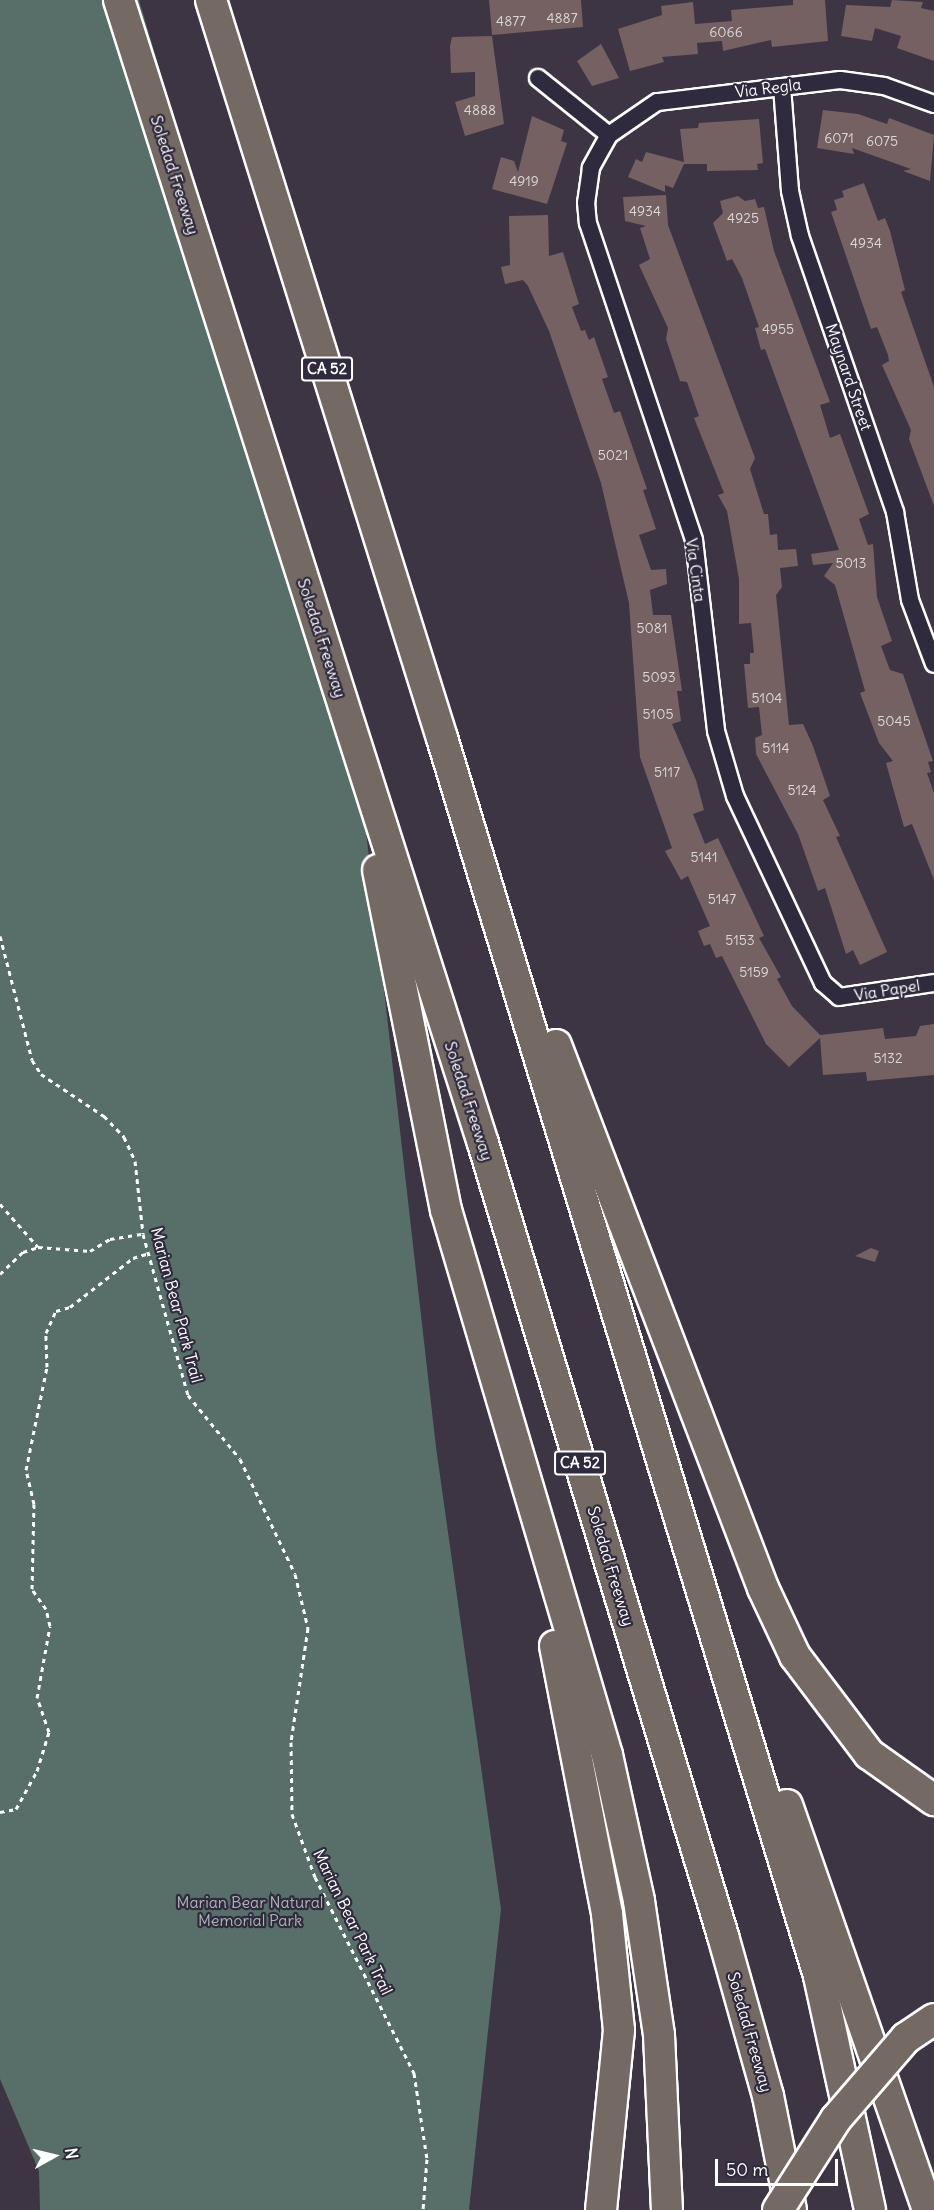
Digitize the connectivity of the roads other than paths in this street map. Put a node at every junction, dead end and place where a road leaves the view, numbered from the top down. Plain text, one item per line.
1 (119, 0) edge
2 (211, 0) edge
3 (538, 78) dead end
4 (782, 87) junction
5 (934, 104) edge
6 (609, 135) junction
7 (934, 664) edge
8 (348, 723) junction
9 (442, 738) junction
10 (934, 983) edge
11 (839, 997) joint
12 (514, 1446) junction
13 (671, 1484) junction
14 (934, 1800) edge
15 (934, 2019) edge
16 (601, 2210) edge
17 (667, 2210) edge
18 (778, 2210) edge
19 (791, 2210) edge
20 (870, 2210) edge
21 (928, 2210) edge

1 - 8 highway, Soledad Freeway / CA 52
2 - 9 highway, CA 52
3 - 6 street
4 - 5 street, Via Regla
4 - 6 street, Via Regla
4 - 7 street, Maynard Street
6 - 11 street, Via Cinta
8 - 12 highway
8 - 19 highway, Soledad Freeway / CA 52
9 - 13 highway, CA 52
9 - 14 highway
10 - 11 street, Via Papel
12 - 16 highway
12 - 17 highway
13 - 20 highway, CA 52
13 - 21 highway
15 - 18 highway, bridge

